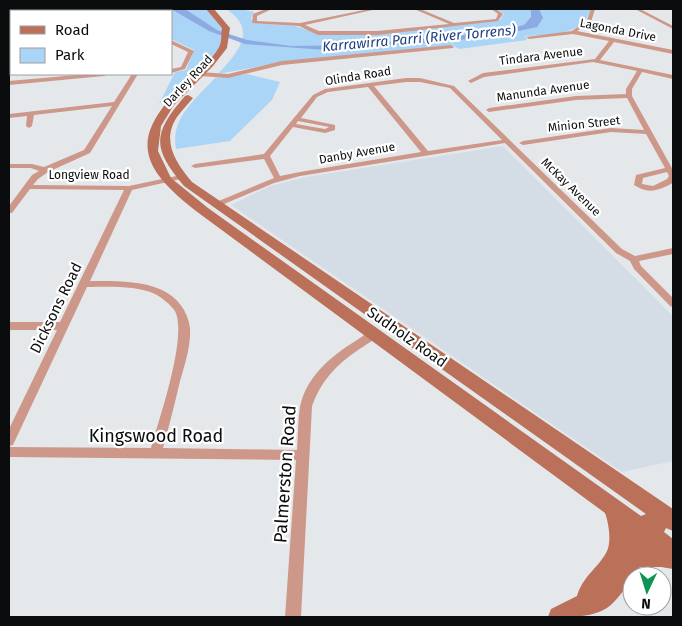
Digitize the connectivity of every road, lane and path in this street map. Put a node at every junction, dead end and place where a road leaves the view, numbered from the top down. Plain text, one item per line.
1 (210, 9) edge
2 (270, 9) edge
3 (375, 9) edge
4 (416, 9) edge
5 (493, 9) edge
6 (594, 9) edge
7 (637, 9) edge
8 (455, 24) junction
9 (300, 25) junction
10 (673, 28) edge
11 (573, 32) junction
12 (529, 37) dead end
13 (613, 40) junction
14 (172, 42) edge
15 (451, 47) dead end
16 (673, 52) edge
17 (596, 61) junction
18 (222, 65) dead end
19 (640, 70) junction
20 (172, 71) edge
21 (200, 74) junction
22 (93, 75) edge
23 (134, 75) edge
24 (211, 75) junction
25 (673, 77) edge
26 (471, 82) dead end
27 (9, 83) edge
28 (370, 85) junction
29 (452, 87) joint
30 (629, 96) junction
31 (116, 104) junction
32 (489, 110) dead end
33 (32, 114) junction
34 (9, 116) edge
35 (29, 126) dead end
36 (648, 132) junction
37 (506, 141) junction
38 (522, 143) dead end
39 (424, 153) junction
40 (266, 156) junction
41 (664, 158) junction
42 (673, 158) edge
43 (9, 166) edge
44 (195, 166) dead end
45 (668, 168) dead end
46 (45, 170) junction
47 (181, 177) junction
48 (278, 179) junction
49 (167, 180) junction
50 (26, 187) junction
51 (130, 188) junction
52 (217, 205) junction
53 (201, 209) junction
54 (9, 211) edge
55 (673, 251) edge
56 (634, 259) junction
57 (84, 284) junction
58 (332, 285) junction
59 (318, 294) junction
60 (673, 304) edge
61 (9, 326) edge
62 (63, 326) junction
63 (374, 334) junction
64 (9, 441) edge
65 (9, 452) edge
66 (156, 453) junction
67 (303, 455) junction
68 (612, 507) junction
69 (667, 517) edge
70 (646, 532) junction
71 (673, 552) edge
72 (626, 558) junction
73 (673, 560) edge
74 (293, 617) edge
75 (559, 617) edge

1 - 21 main road, Darley Road
2 - 9 street
3 - 9 street
4 - 8 street
5 - 8 street
6 - 11 street
7 - 10 street
8 - 9 street
11 - 12 street, Lagonda Drive
11 - 13 street, Lagonda Drive
13 - 16 street, Lagonda Drive
13 - 17 street
14 - 20 street
15 - 24 street
17 - 19 street, Tindara Avenue
17 - 26 street, Tindara Avenue
18 - 24 main road, Darley Road
19 - 25 street, Tindara Avenue
19 - 30 street
21 - 24 street
21 - 49 main road, Darley Road
22 - 27 street
23 - 31 street
24 - 47 main road, Darley Road
28 - 29 street, Olinda Road
28 - 39 street
28 - 40 street, Olinda Road
29 - 37 street, McKay Avenue
30 - 32 street, Manunda Avenue
30 - 36 street
31 - 33 street
31 - 46 street
33 - 34 street
33 - 35 street
36 - 38 street, Minion Street
36 - 41 street
37 - 39 street, Danby Avenue
37 - 56 street, McKay Avenue
39 - 48 street, Danby Avenue
40 - 44 street
40 - 48 street
41 - 42 street
41 - 45 street
43 - 46 street, Longview Road
46 - 50 street
47 - 49 street, Longview Road
47 - 52 main road, Sudholz Road
48 - 52 street, Danby Avenue
49 - 51 street, Longview Road
49 - 53 main road, Sudholz Road
50 - 51 street, Longview Road
50 - 54 street
51 - 57 street, Dicksons Road
52 - 53 main road
52 - 58 main road, Sudholz Road
53 - 59 main road, Sudholz Road
55 - 56 street
56 - 60 street, McKay Avenue
57 - 62 street, Dicksons Road
57 - 66 street
58 - 59 main road
58 - 69 main road, Sudholz Road
59 - 63 main road, Sudholz Road
61 - 62 street
62 - 64 street, Dicksons Road
63 - 67 street, Palmerston Road
63 - 68 main road, Sudholz Road
65 - 66 street, Kingswood Road
66 - 67 street, Kingswood Road
67 - 74 street, Palmerston Road
68 - 70 main road, Sudholz Road
68 - 72 main road
69 - 70 main road
70 - 71 main road, Sudholz Road
70 - 72 main road
72 - 73 main road
72 - 75 main road

